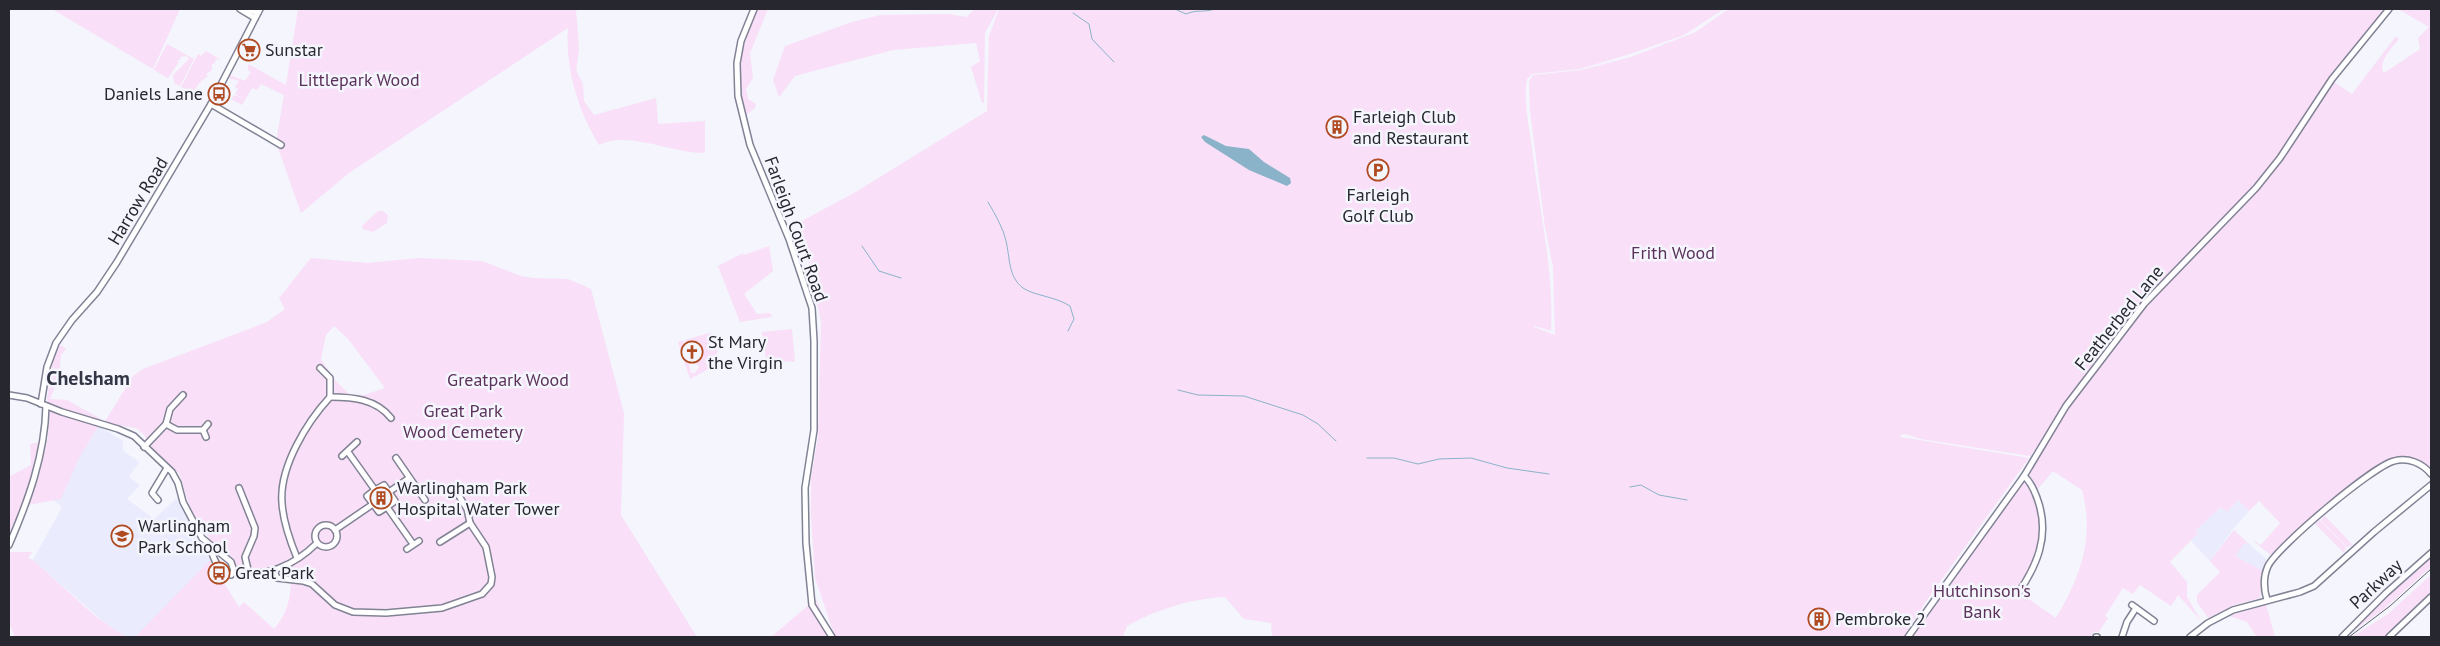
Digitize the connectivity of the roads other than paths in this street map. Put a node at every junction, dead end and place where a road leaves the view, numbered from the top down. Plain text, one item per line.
1 (240, 9) edge
2 (247, 9) edge
3 (754, 9) edge
4 (2388, 9) edge
5 (258, 13) edge
6 (211, 104) junction
7 (281, 144) dead end
8 (320, 368) dead end
9 (9, 394) edge
10 (183, 395) dead end
11 (330, 397) junction
12 (43, 405) junction
13 (391, 418) dead end
14 (166, 424) junction
15 (208, 424) dead end
16 (202, 430) junction
17 (206, 437) dead end
18 (357, 442) dead end
19 (144, 447) junction
20 (348, 452) junction
21 (342, 456) dead end
22 (396, 458) dead end
23 (167, 468) junction
24 (2431, 474) edge
25 (2024, 476) junction
26 (409, 478) junction
27 (2431, 484) edge
28 (239, 488) dead end
29 (146, 489) dead end
30 (375, 490) junction
31 (456, 491) dead end
32 (389, 492) junction
33 (152, 493) junction
34 (158, 500) dead end
35 (425, 500) dead end
36 (373, 504) junction
37 (386, 507) junction
38 (470, 523) junction
39 (335, 530) junction
40 (419, 541) dead end
41 (440, 542) dead end
42 (317, 543) junction
43 (413, 544) junction
44 (9, 545) edge
45 (209, 545) junction
46 (408, 549) dead end
47 (2431, 553) edge
48 (298, 558) junction
49 (234, 571) junction
50 (274, 571) junction
51 (249, 574) junction
52 (2018, 592) dead end
53 (2431, 597) edge
54 (2266, 600) junction
55 (2154, 620) dead end
56 (832, 637) edge
57 (1908, 637) edge
58 (2122, 637) edge
59 (2190, 637) edge
60 (2342, 637) edge
61 (2389, 637) edge

1 - 5 street
2 - 5 street
3 - 56 street, Farleigh Court Road
4 - 25 street, Featherbed Lane
5 - 6 street, Harrow Road
6 - 7 street
6 - 12 street, Harrow Road
8 - 11 street
9 - 12 street
10 - 14 street
11 - 13 street
11 - 48 street
12 - 19 street
12 - 44 street, Harrow Road
14 - 16 street
14 - 19 street
15 - 16 street
16 - 17 street
18 - 20 street
19 - 23 street
20 - 21 street
20 - 30 street
22 - 26 street
23 - 33 street
23 - 45 street
24 - 54 street
25 - 52 street
25 - 57 street, Featherbed Lane
26 - 32 street
26 - 35 street
27 - 54 street
28 - 51 street
29 - 33 street
30 - 32 street
30 - 36 street
31 - 38 street
32 - 37 street
33 - 34 street
36 - 37 street
36 - 39 street
37 - 43 street
38 - 41 street
38 - 50 street
39 - 42 street
39 - 42 street
40 - 43 street
42 - 48 street
43 - 46 street
45 - 49 street
45 - 49 street
47 - 60 street, Parkway
48 - 50 street
49 - 51 street
50 - 51 street
53 - 61 street
54 - 59 street
55 - 58 street

